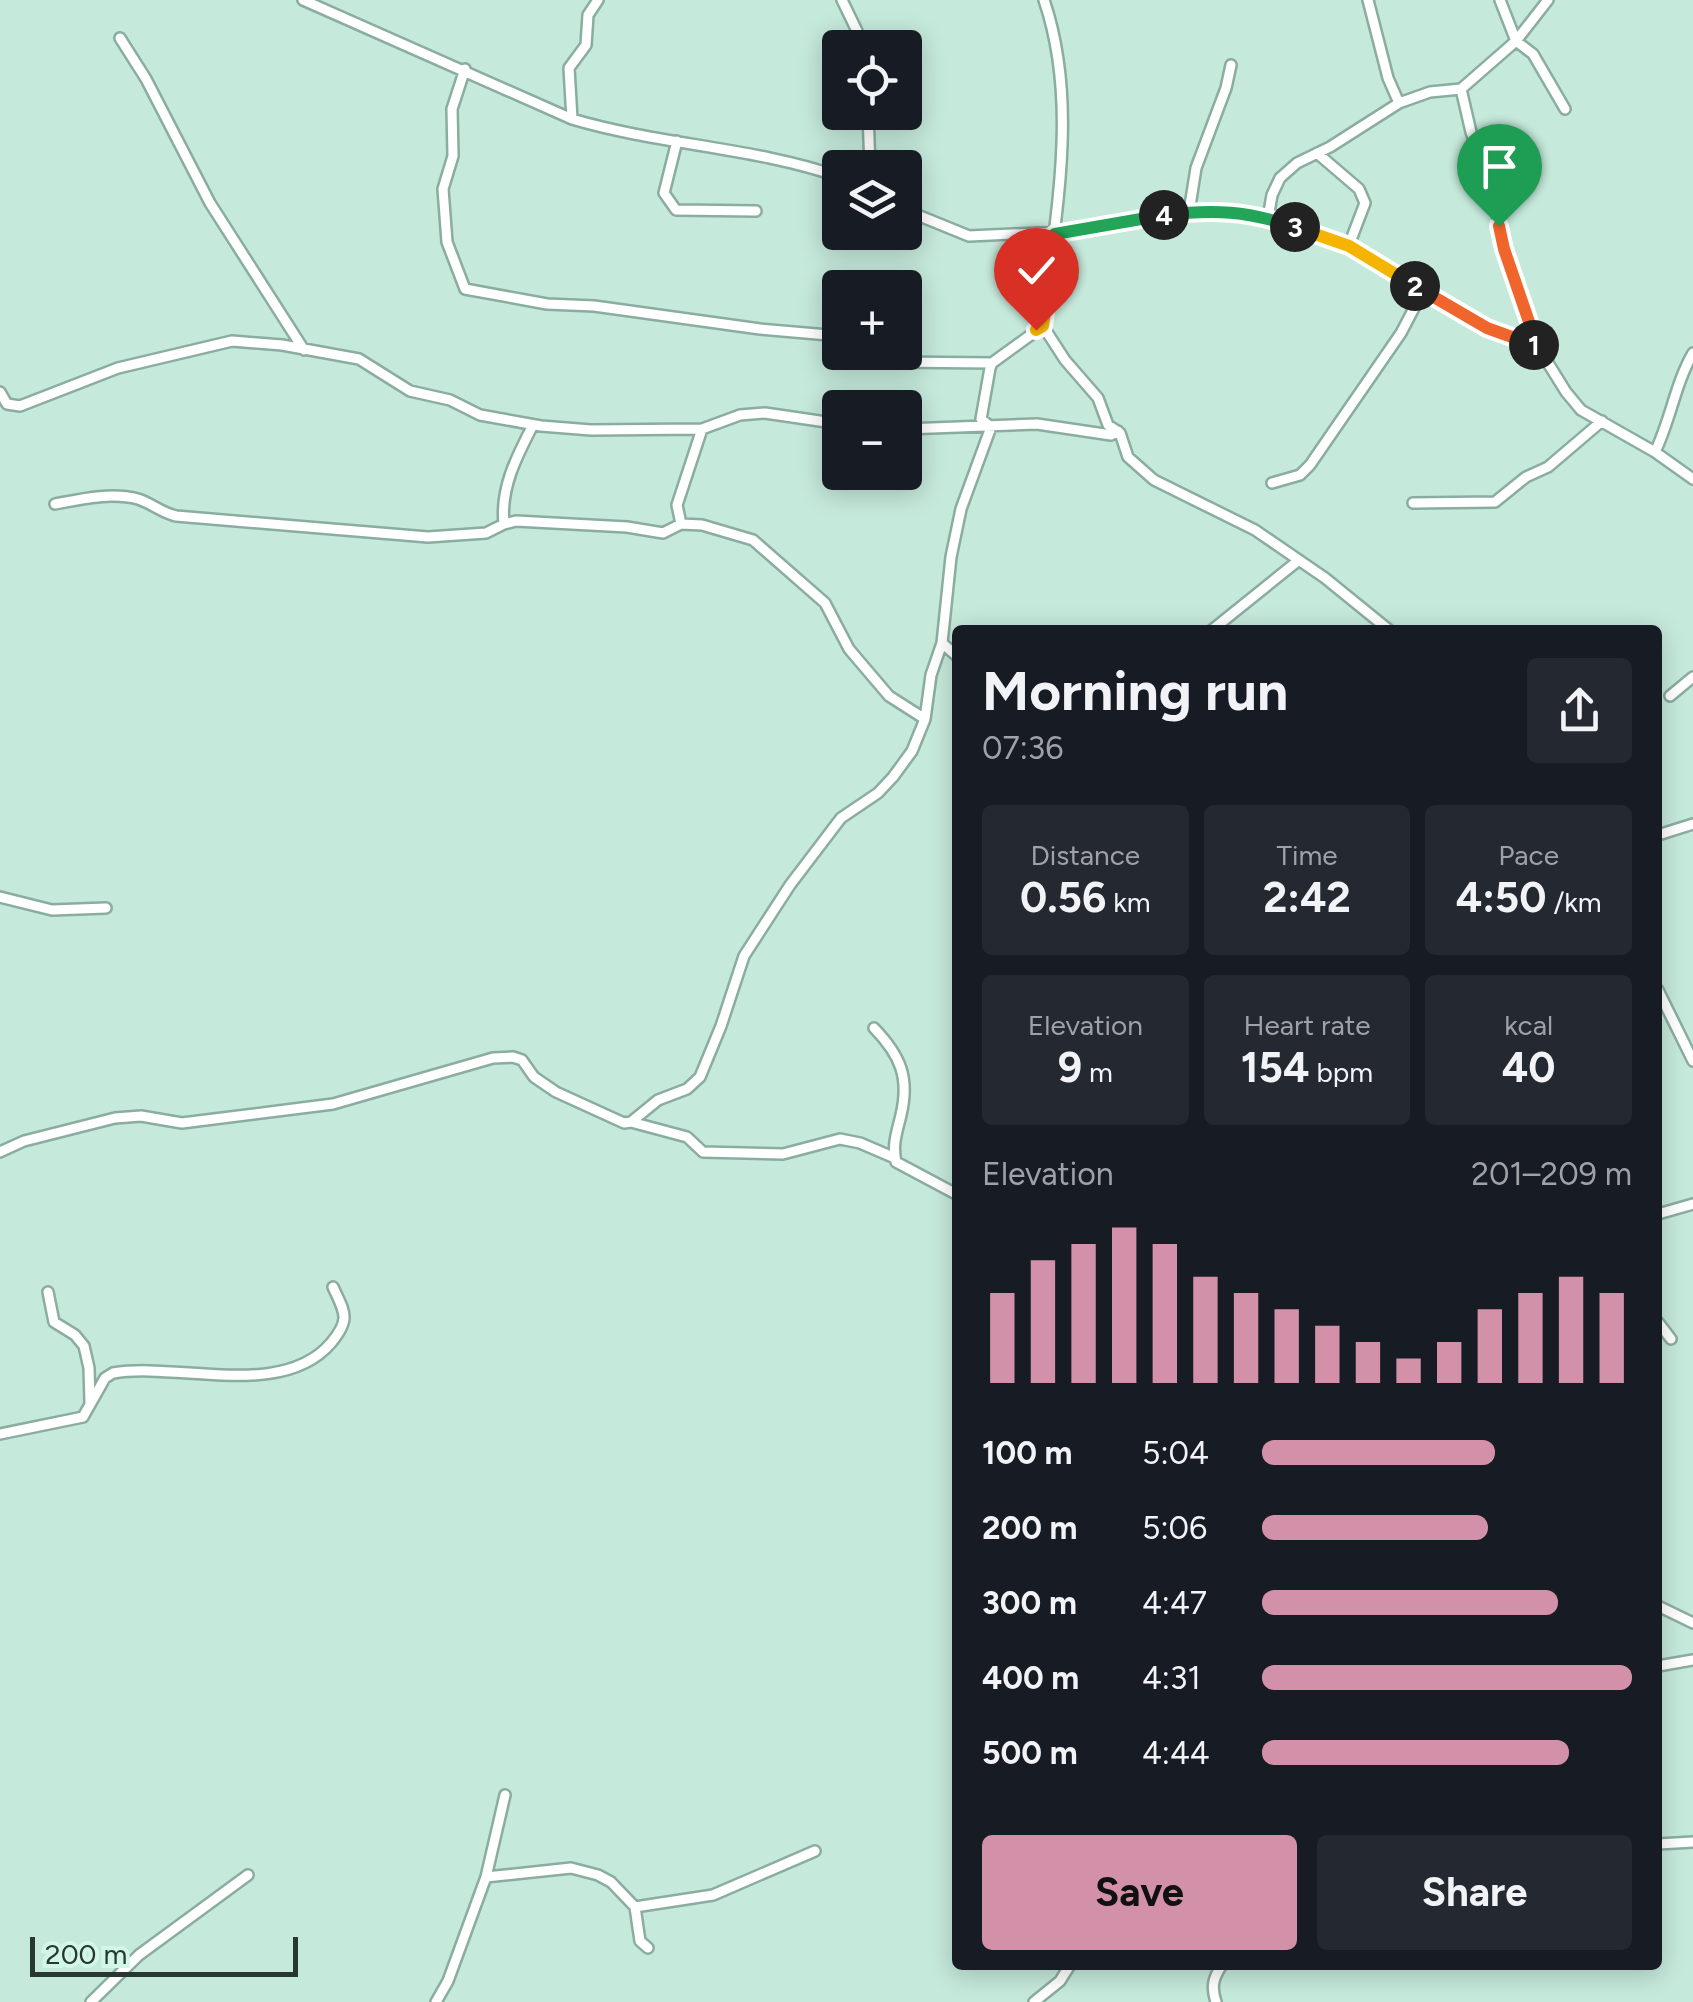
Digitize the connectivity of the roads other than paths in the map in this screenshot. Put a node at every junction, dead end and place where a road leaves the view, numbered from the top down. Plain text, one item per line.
1 (303, 0) edge
2 (598, 0) edge
3 (842, 0) edge
4 (1044, 0) edge
5 (1368, 0) edge
6 (1500, 0) edge
7 (1548, 0) edge
8 (857, 30) edge
9 (120, 38) dead end
10 (1516, 41) junction
11 (1231, 65) dead end
12 (465, 69) junction
13 (1461, 89) junction
14 (1400, 103) junction
15 (1565, 109) dead end
16 (572, 119) junction
17 (676, 142) junction
18 (1317, 154) junction
19 (822, 173) edge
20 (756, 212) dead end
21 (1189, 212) junction
22 (922, 217) edge
23 (1268, 218) junction
24 (1055, 234) junction
25 (1349, 246) junction
26 (1424, 292) junction
27 (1043, 326) junction
28 (822, 334) edge
29 (1538, 348) junction
30 (304, 350) junction
31 (1693, 353) edge
32 (922, 362) edge
33 (992, 363) junction
34 (0, 392) edge
35 (822, 421) edge
36 (1602, 421) junction
37 (533, 425) junction
38 (991, 428) junction
39 (702, 429) junction
40 (922, 429) edge
41 (1118, 431) junction
42 (1655, 452) junction
43 (1693, 479) edge
44 (1272, 483) dead end
45 (1413, 503) dead end
46 (55, 504) dead end
47 (504, 524) junction
48 (680, 524) junction
49 (1299, 560) junction
50 (1218, 625) edge
51 (1383, 625) edge
52 (942, 643) junction
53 (952, 652) edge
54 (1693, 677) edge
55 (1670, 696) dead end
56 (924, 718) junction
57 (1693, 824) edge
58 (1662, 834) edge
59 (0, 897) edge
60 (106, 908) dead end
61 (1662, 998) edge
62 (874, 1028) dead end
63 (1693, 1061) edge
64 (631, 1122) junction
65 (0, 1152) edge
66 (894, 1158) junction
67 (952, 1192) edge
68 (1693, 1204) edge
69 (1662, 1213) edge
70 (333, 1287) dead end
71 (48, 1292) dead end
72 (1662, 1328) edge
73 (1671, 1340) dead end
74 (91, 1406) junction
75 (0, 1434) edge
76 (1662, 1608) edge
77 (1693, 1623) edge
78 (1693, 1660) edge
79 (1662, 1665) edge
80 (505, 1795) dead end
81 (1693, 1842) edge
82 (1662, 1844) edge
83 (816, 1851) dead end
84 (248, 1875) dead end
85 (486, 1877) junction
86 (635, 1907) junction
87 (648, 1948) dead end
88 (1067, 1970) edge
89 (1218, 1970) edge
90 (91, 2002) edge
91 (436, 2002) edge
92 (1034, 2002) edge
93 (1216, 2002) edge

1 - 12 street
2 - 16 street
3 - 8 street
4 - 24 street
5 - 14 street
6 - 10 street
7 - 10 street
9 - 30 street
10 - 13 street
10 - 15 street
11 - 21 street
12 - 16 street
12 - 28 street
13 - 14 street
13 - 29 street
14 - 18 street
16 - 17 street
17 - 19 street
17 - 20 street
18 - 23 street
18 - 25 street
21 - 23 street
21 - 24 street
22 - 24 street
23 - 25 street
24 - 27 street
25 - 26 street
26 - 29 street
26 - 44 street
27 - 33 street
27 - 41 street
29 - 36 street
30 - 34 street
30 - 37 street
31 - 42 street
32 - 33 street
33 - 38 street
35 - 39 street
36 - 42 street
36 - 45 street
37 - 39 street
37 - 47 street
38 - 40 street
38 - 41 street
38 - 52 street
39 - 48 street
41 - 49 street
42 - 43 street
46 - 47 street
47 - 48 street
48 - 56 street
49 - 50 street
49 - 51 street
52 - 53 street
52 - 56 street
54 - 55 street
56 - 64 street
57 - 58 street
59 - 60 street
61 - 63 street
62 - 66 street
64 - 65 street
64 - 66 street
66 - 67 street
68 - 69 street
70 - 74 street
71 - 74 street
72 - 73 street
74 - 75 street
76 - 77 street
78 - 79 street
80 - 85 street
81 - 82 street
83 - 86 street
84 - 90 street
85 - 86 street
85 - 91 street
86 - 87 street
88 - 92 street
89 - 93 street

